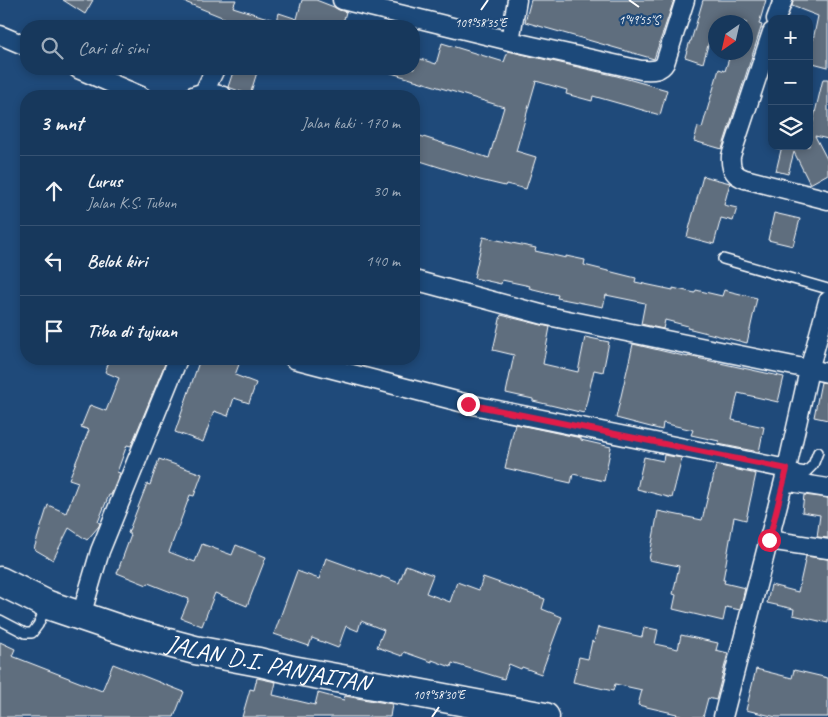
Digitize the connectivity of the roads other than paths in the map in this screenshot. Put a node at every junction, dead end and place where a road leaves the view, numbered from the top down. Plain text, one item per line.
1 (342, 0) edge
2 (517, 0) edge
3 (684, 0) edge
4 (783, 0) edge
5 (777, 15) edge
6 (0, 35) edge
7 (510, 41) junction
8 (20, 43) edge
9 (768, 44) edge
10 (92, 75) edge
11 (211, 75) edge
12 (127, 90) edge
13 (201, 90) edge
14 (828, 200) edge
15 (723, 259) dead end
16 (420, 282) edge
17 (828, 289) edge
18 (828, 301) edge
19 (176, 365) edge
20 (317, 365) edge
21 (810, 370) junction
22 (828, 373) edge
23 (818, 452) dead end
24 (786, 475) junction
25 (828, 488) edge
26 (769, 540) junction
27 (828, 549) edge
28 (0, 581) edge
29 (48, 605) junction
30 (81, 616) junction
31 (0, 620) edge
32 (545, 717) edge
33 (723, 717) edge

1 - 7 street
2 - 7 street
3 - 7 street
4 - 5 street
6 - 8 street
9 - 14 street
10 - 12 street
11 - 13 street
15 - 17 lane
16 - 21 street
18 - 21 street
19 - 30 street
20 - 24 street
21 - 22 street
21 - 24 street
23 - 24 lane
24 - 25 street
24 - 26 street
26 - 27 street
26 - 33 street
28 - 29 highway, JALAN D.I. PANJAITAN
29 - 30 highway, JALAN D.I. PANJAITAN
29 - 31 lane
30 - 32 highway, JALAN D.I. PANJAITAN

